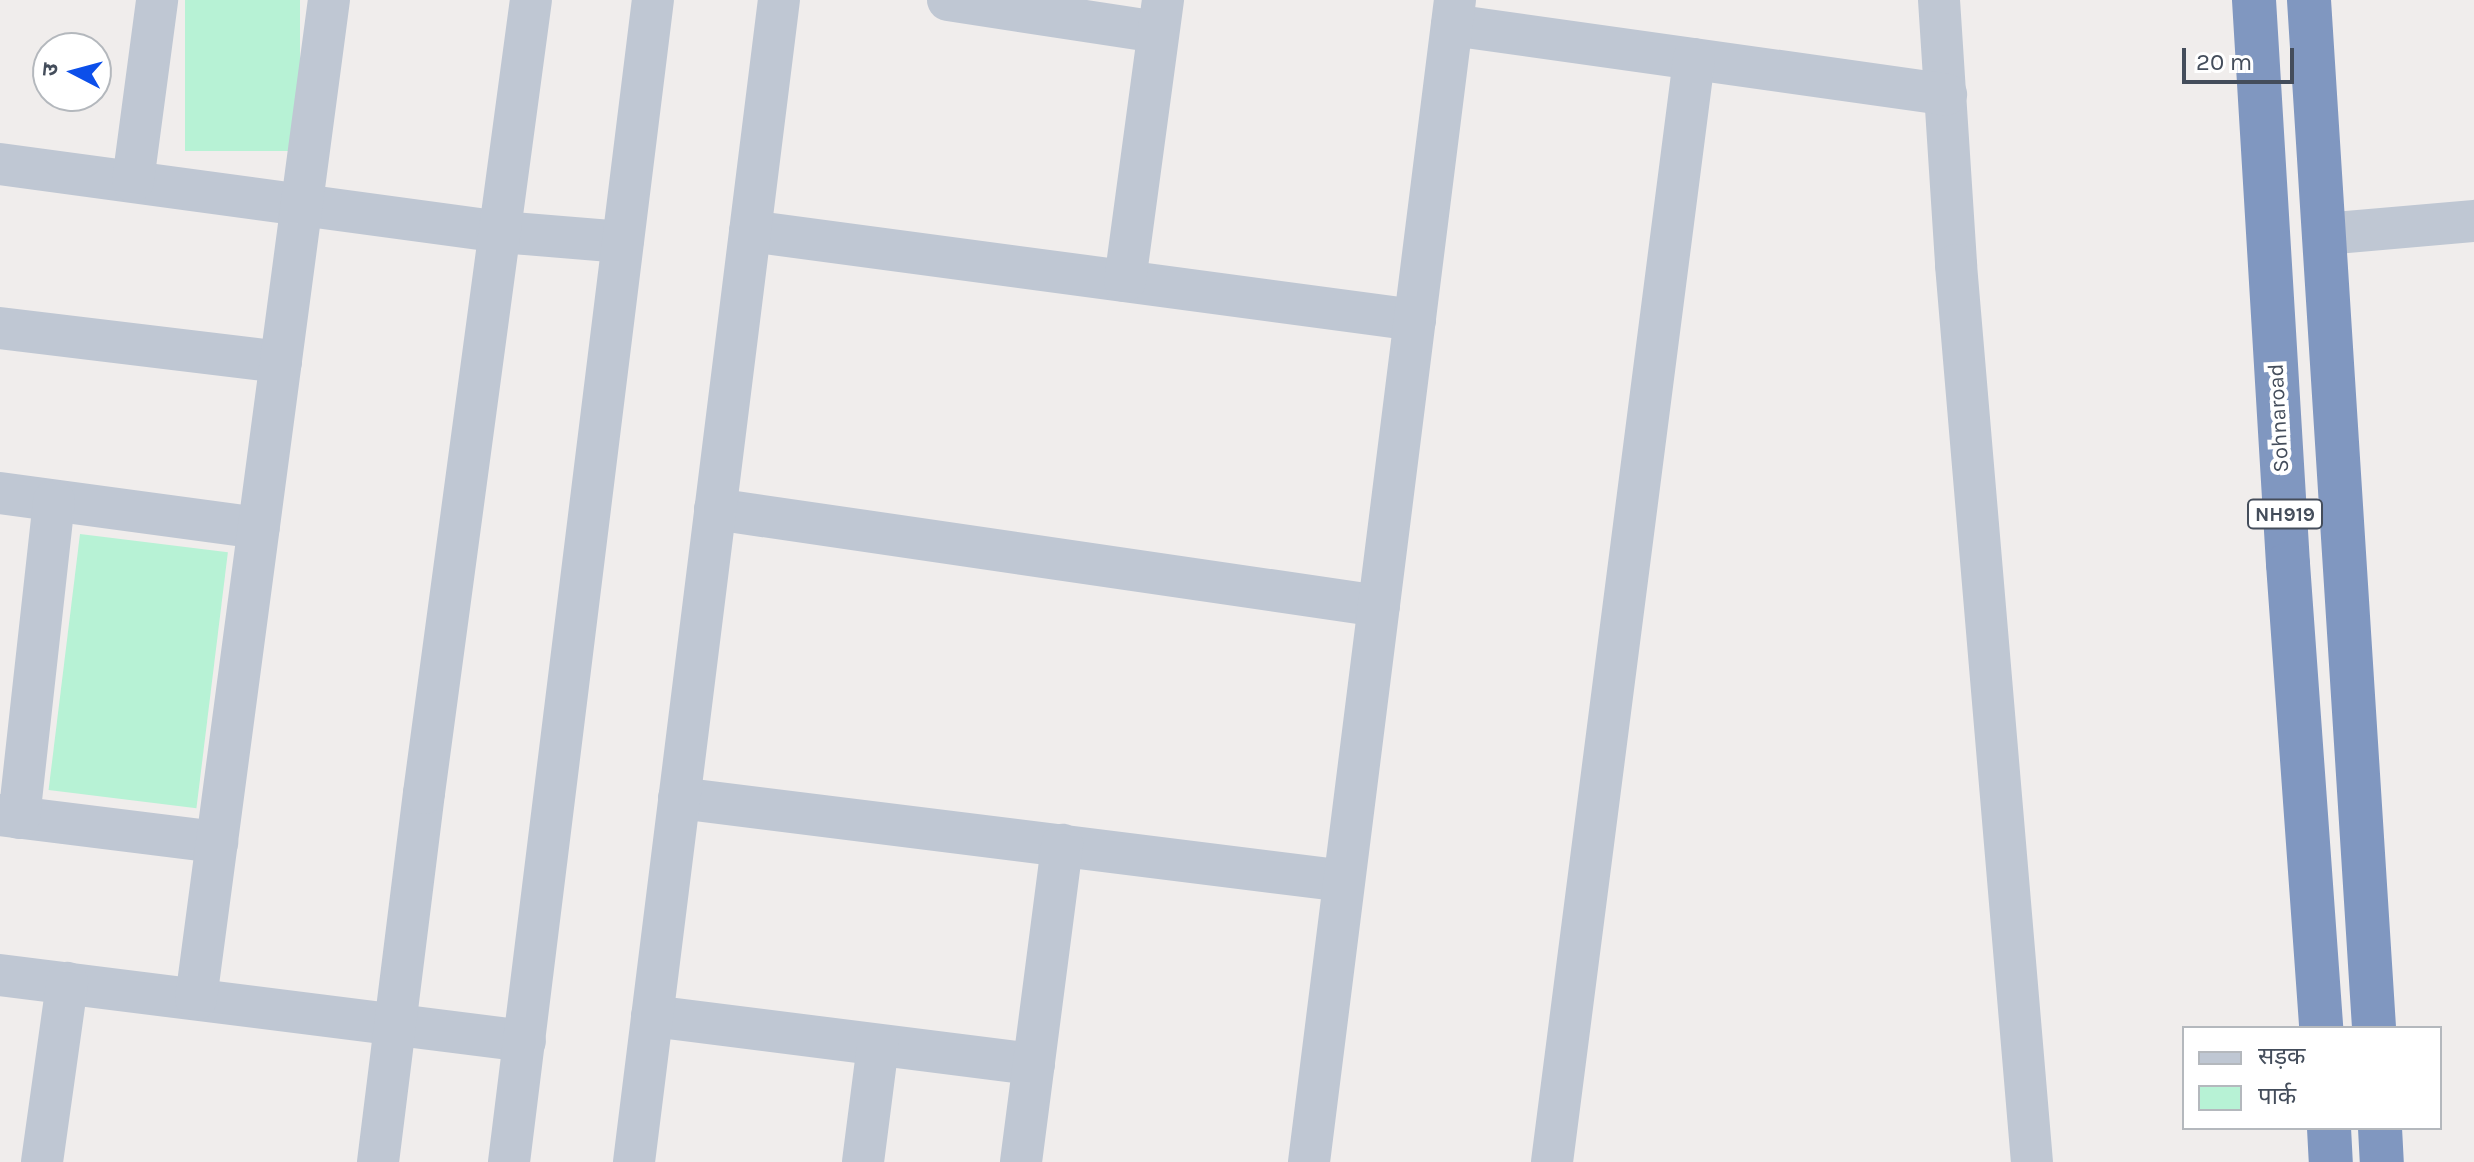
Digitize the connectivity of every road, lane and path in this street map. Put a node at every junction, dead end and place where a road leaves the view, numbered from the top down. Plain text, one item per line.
1 (157, 0) edge
2 (329, 0) edge
3 (531, 0) edge
4 (653, 0) edge
5 (779, 0) edge
6 (948, 0) edge
7 (1939, 0) edge
8 (2254, 0) edge
9 (2309, 0) edge
10 (1453, 13) edge
11 (1160, 16) edge
12 (1694, 59) junction
13 (1946, 94) junction
14 (0, 164) edge
15 (133, 181) junction
16 (302, 205) junction
17 (2474, 221) edge
18 (750, 231) junction
19 (501, 232) junction
20 (2324, 234) junction
21 (623, 242) junction
22 (1125, 281) junction
23 (1415, 320) junction
24 (0, 328) edge
25 (281, 362) junction
26 (0, 493) edge
27 (54, 501) junction
28 (715, 509) junction
29 (259, 528) junction
30 (1379, 606) junction
31 (679, 798) junction
32 (9, 816) edge
33 (217, 842) junction
34 (1062, 845) junction
35 (1344, 881) junction
36 (0, 975) edge
37 (67, 983) junction
38 (196, 999) junction
39 (652, 1016) junction
40 (395, 1024) junction
41 (2321, 1026) edge
42 (2374, 1026) edge
43 (525, 1041) junction
44 (878, 1045) junction
45 (1034, 1064) junction
46 (2329, 1130) edge
47 (2380, 1130) edge
48 (42, 1162) edge
49 (378, 1162) edge
50 (509, 1162) edge
51 (634, 1162) edge
52 (863, 1162) edge
53 (1021, 1162) edge
54 (1309, 1162) edge
55 (1552, 1162) edge
56 (2032, 1162) edge
57 (2331, 1162) edge
58 (2382, 1162) edge

1 - 15 street
2 - 16 street
3 - 19 street
4 - 21 street
5 - 18 street
6 - 11 street
7 - 13 street
8 - 41 highway, Sohnaroad / NH919
9 - 20 highway, NH919
10 - 12 street
10 - 23 street
11 - 22 street
12 - 13 street
12 - 55 street
13 - 56 street
14 - 15 street
15 - 16 street
16 - 19 street
16 - 25 street
17 - 20 street
18 - 22 street
18 - 28 street
19 - 21 street
19 - 40 street
20 - 42 highway, NH919
21 - 43 street
22 - 23 street
23 - 30 street
24 - 25 street
25 - 29 street
26 - 27 street
27 - 29 street
27 - 32 street
28 - 30 street
28 - 31 street
29 - 33 street
30 - 35 street
31 - 34 street
31 - 39 street
32 - 33 street
33 - 38 street
34 - 35 street
34 - 45 street
35 - 54 street
36 - 37 street
37 - 38 street
37 - 48 street
38 - 40 street
39 - 44 street
39 - 51 street
40 - 43 street
40 - 49 street
43 - 50 street
44 - 45 street
44 - 52 street
45 - 53 street
46 - 57 highway
47 - 58 highway

